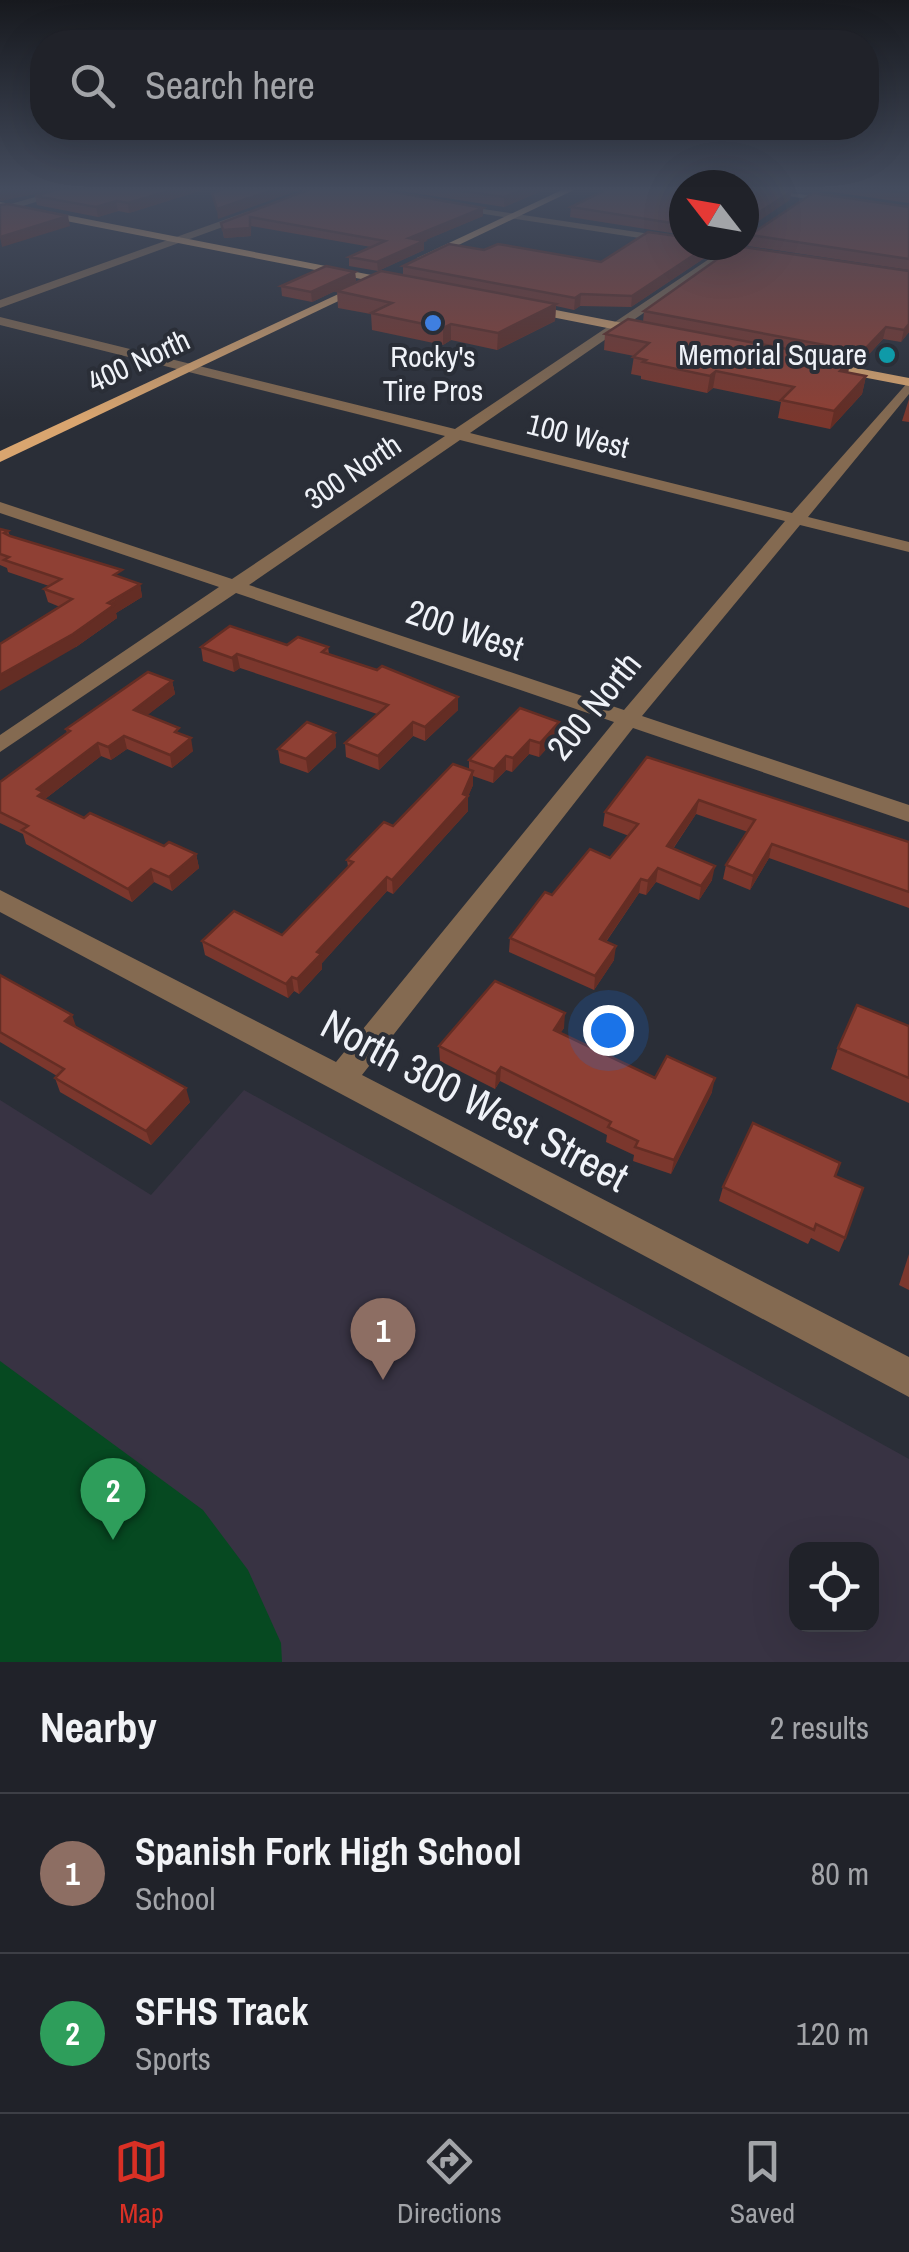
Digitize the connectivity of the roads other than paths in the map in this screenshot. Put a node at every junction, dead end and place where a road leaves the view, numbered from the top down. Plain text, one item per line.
1 (107, 266) edge
2 (309, 266) edge
3 (711, 266) edge
4 (395, 271) edge
5 (378, 279) junction
6 (424, 288) edge
7 (0, 304) edge
8 (508, 305) edge
9 (0, 321) edge
10 (618, 326) junction
11 (664, 335) edge
12 (794, 360) edge
13 (190, 368) junction
14 (909, 384) edge
15 (458, 434) junction
16 (0, 456) edge
17 (0, 507) edge
18 (793, 518) junction
19 (909, 547) edge
20 (234, 586) junction
21 (628, 719) junction
22 (0, 744) edge
23 (909, 814) edge
24 (0, 900) edge
25 (342, 1077) junction
26 (909, 1378) edge

1 - 7 street
2 - 5 main road
3 - 10 street, 300 North
4 - 5 main road, 400 North
5 - 6 main road
5 - 13 main road, 400 North
8 - 10 main road
9 - 13 street, 100 West
10 - 11 main road
10 - 15 street, 300 North
12 - 14 main road
13 - 15 street, 100 West
13 - 16 main road, 400 North
14 - 18 street, 200 North
15 - 18 street, 100 West
15 - 20 street, 300 North
17 - 20 street, 200 West
18 - 19 street, 100 West
18 - 21 street, 200 North
20 - 21 street, 200 West
20 - 22 street, 300 North
21 - 23 street, 200 West
21 - 25 street, 200 North
24 - 25 street, North 300 West Street
25 - 26 street, North 300 West Street

